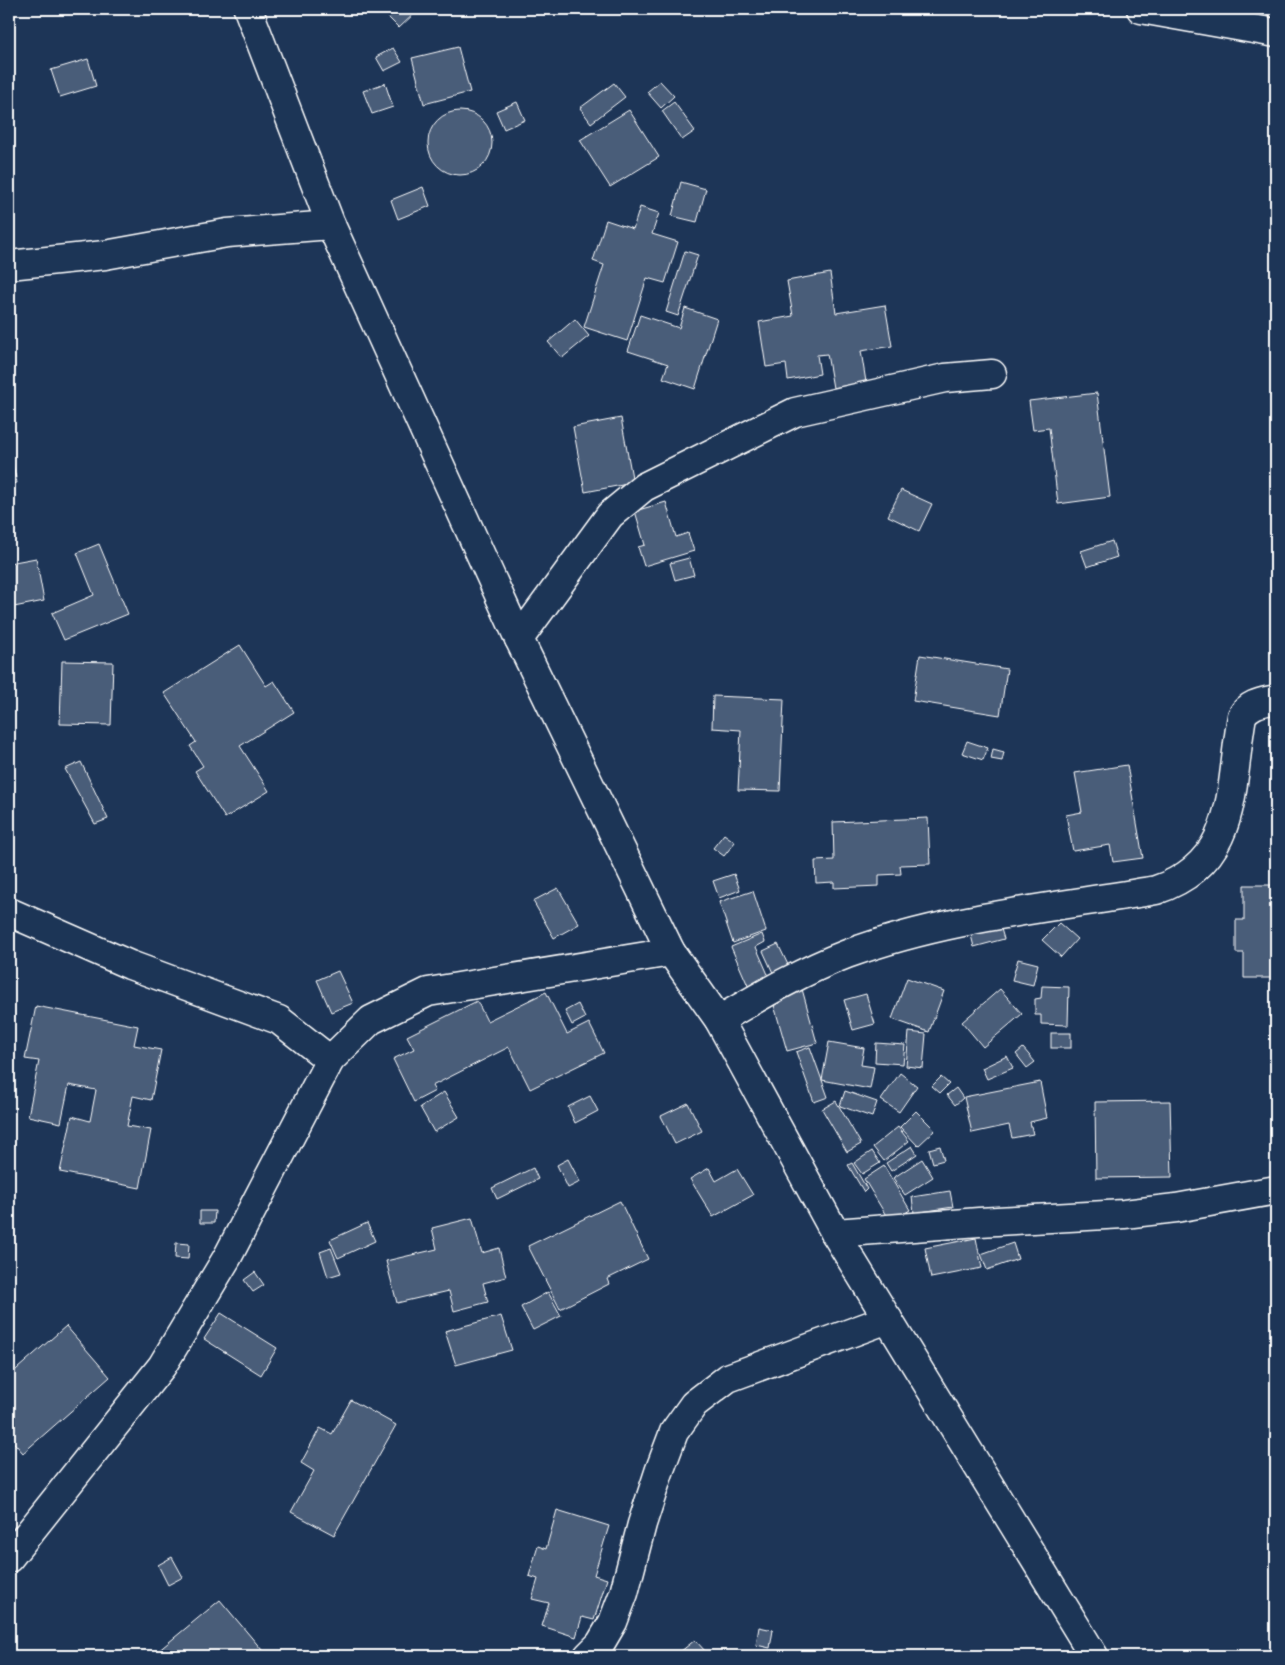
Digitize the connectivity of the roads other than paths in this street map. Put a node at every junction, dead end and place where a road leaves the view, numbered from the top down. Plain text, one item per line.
1 (248, 9) edge
2 (1141, 9) edge
3 (1276, 33) edge
4 (331, 224) junction
5 (9, 265) edge
6 (992, 374) dead end
7 (519, 639) junction
8 (1276, 699) edge
9 (9, 912) edge
10 (670, 952) junction
11 (719, 1020) junction
12 (330, 1060) junction
13 (1276, 1190) edge
14 (835, 1233) junction
15 (888, 1319) junction
16 (9, 1558) edge
17 (588, 1656) edge
18 (1094, 1656) edge

1 - 4 street
2 - 3 street
4 - 5 street
4 - 7 street
6 - 7 street
7 - 10 street
8 - 11 street
9 - 12 street
10 - 11 street
10 - 12 street
11 - 14 street
12 - 16 street
13 - 14 street
14 - 15 street
15 - 17 street
15 - 18 street

